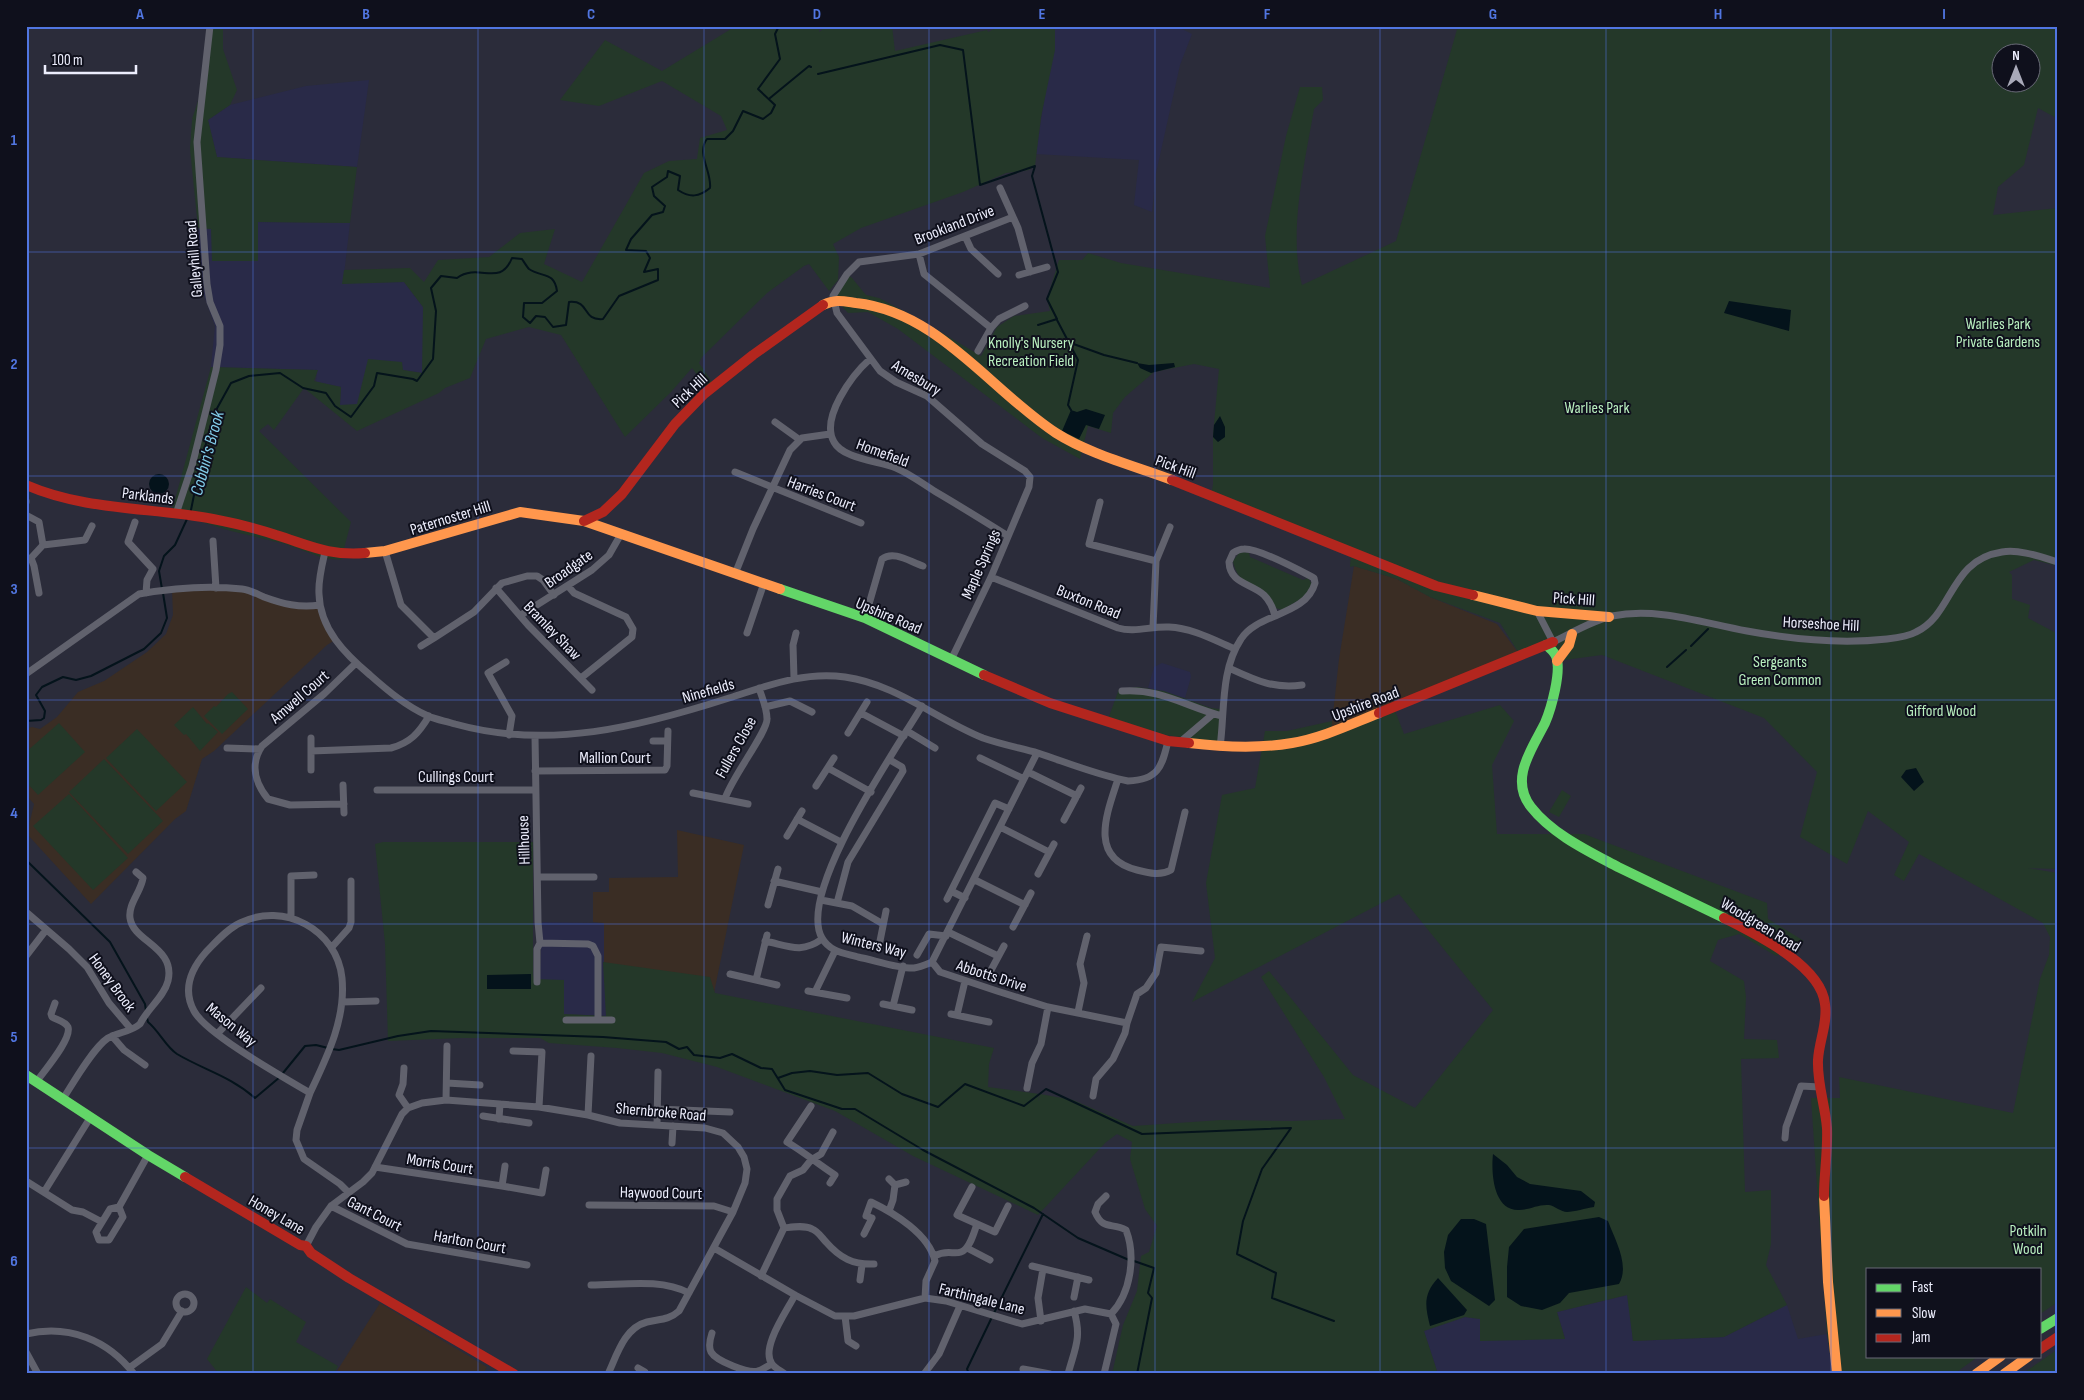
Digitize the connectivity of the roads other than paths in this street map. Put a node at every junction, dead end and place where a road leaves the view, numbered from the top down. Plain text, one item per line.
1 (210, 26) edge
2 (1000, 188) dead end
3 (1013, 217) junction
4 (965, 236) junction
5 (919, 254) junction
6 (1047, 267) dead end
7 (1030, 272) junction
8 (998, 274) dead end
9 (1019, 275) dead end
10 (833, 298) junction
11 (1025, 306) dead end
12 (991, 328) junction
13 (978, 350) dead end
14 (870, 359) junction
15 (775, 422) dead end
16 (830, 434) junction
17 (800, 440) junction
18 (735, 472) dead end
19 (1030, 477) joint
20 (26, 485) edge
21 (774, 488) junction
22 (1100, 502) dead end
23 (185, 514) junction
24 (26, 515) edge
25 (584, 521) junction
26 (135, 522) dead end
27 (861, 523) dead end
28 (92, 526) dead end
29 (1170, 527) dead end
30 (621, 534) junction
31 (1008, 536) junction
32 (213, 541) dead end
33 (42, 545) junction
34 (385, 551) junction
35 (325, 552) junction
36 (28, 558) edge
37 (1156, 561) junction
38 (2058, 562) edge
39 (922, 566) dead end
40 (735, 574) junction
41 (991, 577) junction
42 (764, 584) junction
43 (568, 586) junction
44 (216, 588) junction
45 (496, 588) junction
46 (39, 593) dead end
47 (146, 593) junction
48 (554, 595) junction
49 (320, 605) junction
50 (1537, 611) junction
51 (522, 615) junction
52 (1275, 616) junction
53 (1609, 616) junction
54 (865, 618) junction
55 (1153, 627) junction
56 (747, 633) dead end
57 (796, 633) dead end
58 (1572, 634) junction
59 (434, 638) junction
60 (1549, 643) junction
61 (421, 646) dead end
62 (1235, 649) junction
63 (951, 660) junction
64 (1557, 661) junction
65 (506, 662) dead end
66 (356, 663) junction
67 (1229, 668) junction
68 (26, 674) edge
69 (581, 678) junction
70 (794, 678) junction
71 (1302, 685) dead end
72 (759, 688) junction
73 (592, 690) dead end
74 (1122, 691) dead end
75 (868, 702) dead end
76 (922, 706) junction
77 (765, 707) junction
78 (812, 712) dead end
79 (861, 713) junction
80 (1213, 714) junction
81 (429, 716) junction
82 (1222, 716) junction
83 (668, 731) dead end
84 (848, 732) dead end
85 (905, 734) junction
86 (509, 735) junction
87 (535, 736) junction
88 (311, 738) dead end
89 (653, 741) dead end
90 (667, 741) junction
91 (1173, 742) junction
92 (1220, 747) junction
93 (227, 748) dead end
94 (935, 748) dead end
95 (260, 749) junction
96 (311, 751) junction
97 (1037, 753) junction
98 (834, 758) dead end
99 (980, 758) dead end
100 (890, 760) junction
101 (828, 768) junction
102 (311, 770) dead end
103 (535, 771) junction
104 (1026, 776) junction
105 (1118, 779) junction
106 (343, 785) dead end
107 (816, 786) dead end
108 (1081, 788) dead end
109 (377, 790) dead end
110 (535, 790) junction
111 (871, 792) junction
112 (692, 793) dead end
113 (1077, 796) junction
114 (725, 799) junction
115 (344, 804) junction
116 (748, 804) dead end
117 (1009, 809) junction
118 (802, 811) dead end
119 (1185, 812) dead end
120 (344, 813) dead end
121 (797, 819) junction
122 (1064, 820) dead end
123 (1000, 827) junction
124 (786, 836) dead end
125 (841, 842) junction
126 (1054, 844) dead end
127 (1049, 852) junction
128 (778, 868) dead end
129 (136, 872) dead end
130 (1038, 874) dead end
131 (314, 875) dead end
132 (538, 877) junction
133 (594, 877) dead end
134 (975, 880) junction
135 (351, 881) dead end
136 (774, 881) junction
137 (952, 891) junction
138 (822, 892) junction
139 (1031, 893) dead end
140 (965, 898) junction
141 (947, 899) dead end
142 (821, 900) junction
143 (837, 903) junction
144 (768, 905) dead end
145 (1025, 905) junction
146 (886, 911) dead end
147 (26, 912) edge
148 (291, 918) junction
149 (883, 924) junction
150 (1013, 927) dead end
151 (46, 930) junction
152 (947, 934) junction
153 (1086, 936) dead end
154 (822, 939) junction
155 (880, 941) dead end
156 (540, 943) junction
157 (1004, 946) dead end
158 (332, 947) junction
159 (1201, 951) dead end
160 (835, 952) junction
161 (917, 955) dead end
162 (26, 956) edge
163 (998, 956) junction
164 (932, 962) junction
165 (903, 966) junction
166 (990, 972) dead end
167 (730, 974) dead end
168 (756, 980) junction
169 (965, 981) junction
170 (537, 982) dead end
171 (777, 985) dead end
172 (261, 988) dead end
173 (847, 998) dead end
174 (376, 1001) dead end
175 (342, 1002) junction
176 (55, 1003) dead end
177 (883, 1004) dead end
178 (894, 1006) junction
179 (1048, 1006) junction
180 (912, 1010) dead end
181 (1078, 1012) junction
182 (566, 1020) dead end
183 (598, 1020) junction
184 (612, 1020) dead end
185 (989, 1022) dead end
186 (1127, 1023) junction
187 (131, 1029) junction
188 (218, 1034) junction
189 (112, 1036) junction
190 (447, 1046) dead end
191 (513, 1051) dead end
192 (591, 1056) dead end
193 (146, 1065) dead end
194 (404, 1068) dead end
195 (658, 1072) dead end
196 (26, 1075) edge
197 (37, 1081) junction
198 (447, 1083) junction
199 (480, 1085) dead end
200 (1820, 1087) junction
201 (1027, 1088) dead end
202 (310, 1093) junction
203 (1093, 1096) dead end
204 (63, 1099) junction
205 (446, 1100) junction
206 (500, 1104) junction
207 (811, 1106) dead end
208 (408, 1108) junction
209 (539, 1108) junction
210 (657, 1109) junction
211 (730, 1112) dead end
212 (588, 1115) junction
213 (483, 1116) dead end
214 (90, 1118) junction
215 (499, 1118) junction
216 (529, 1123) dead end
217 (656, 1125) junction
218 (673, 1126) junction
219 (834, 1132) dead end
220 (1785, 1138) dead end
221 (672, 1143) dead end
222 (148, 1155) junction
223 (811, 1160) junction
224 (505, 1166) dead end
225 (375, 1167) junction
226 (546, 1170) dead end
227 (889, 1179) dead end
228 (26, 1181) edge
229 (906, 1182) dead end
230 (830, 1183) dead end
231 (895, 1185) junction
232 (502, 1186) junction
233 (972, 1187) dead end
234 (44, 1192) junction
235 (348, 1192) junction
236 (1106, 1196) dead end
237 (589, 1204) dead end
238 (331, 1206) junction
239 (1008, 1206) dead end
240 (120, 1208) junction
241 (890, 1211) junction
242 (733, 1212) junction
243 (102, 1222) junction
244 (977, 1224) junction
245 (784, 1228) junction
246 (864, 1234) dead end
247 (407, 1244) joint
248 (306, 1246) junction
249 (714, 1248) junction
250 (967, 1248) junction
251 (934, 1256) junction
252 (990, 1260) dead end
253 (874, 1264) dead end
254 (862, 1265) junction
255 (527, 1266) dead end
256 (1032, 1266) dead end
257 (1043, 1269) junction
258 (761, 1276) junction
259 (1078, 1277) junction
260 (860, 1280) dead end
261 (1089, 1280) dead end
262 (591, 1285) dead end
263 (689, 1293) junction
264 (795, 1295) junction
265 (1074, 1297) dead end
266 (925, 1298) junction
267 (960, 1306) junction
268 (182, 1311) dead end
269 (1074, 1311) junction
270 (1111, 1314) junction
271 (845, 1316) junction
272 (2058, 1318) edge
273 (1041, 1321) junction
274 (2042, 1328) edge
275 (712, 1333) dead end
276 (26, 1334) edge
277 (2058, 1337) edge
278 (856, 1346) dead end
279 (2042, 1348) edge
280 (26, 1352) edge
281 (1997, 1358) edge
282 (2027, 1358) edge
283 (772, 1364) junction
284 (638, 1368) dead end
285 (1024, 1369) dead end
286 (131, 1371) edge
287 (1034, 1372) edge
288 (38, 1374) edge
289 (514, 1374) edge
290 (608, 1374) edge
291 (645, 1374) edge
292 (785, 1374) edge
293 (924, 1374) edge
294 (1050, 1374) edge
295 (1068, 1374) edge
296 (1104, 1374) edge
297 (1837, 1374) edge
298 (1976, 1374) edge
299 (2004, 1374) edge

1 - 23 street, Galleyhill Road
2 - 3 street, Brookland Drive
3 - 4 street, Brookland Drive
3 - 7 street, Brookland Drive
4 - 5 street, Brookland Drive
4 - 8 street
5 - 10 street, Brookland Drive
5 - 12 street
6 - 7 street
7 - 9 street
10 - 14 street, Amesbury
10 - 25 main road, Pick Hill
10 - 50 main road, Pick Hill
11 - 12 street
12 - 13 street
14 - 16 street
14 - 19 street, Amesbury
15 - 17 street
16 - 17 street
16 - 31 street, Homefield
17 - 21 street, Harries Court
18 - 21 street, Harries Court
19 - 31 street, Maple Springs
20 - 23 main road, Parklands
21 - 27 street, Harries Court
21 - 40 street, Harries Court
22 - 37 street
23 - 35 main road, Parklands
24 - 33 street
25 - 30 main road, Upshire Road
25 - 34 main road, Paternoster Hill
26 - 47 street
28 - 33 street
29 - 37 street
30 - 40 main road, Upshire Road
30 - 43 street, Broadgate
31 - 41 street, Maple Springs
32 - 44 street
33 - 36 street
34 - 35 main road, Paternoster Hill
34 - 59 street
35 - 49 street, Ninefields
36 - 46 street
37 - 55 street
38 - 53 street, Horseshoe Hill
39 - 54 street
40 - 42 main road, Upshire Road
41 - 55 street, Buxton Road
41 - 63 street, Maple Springs
42 - 54 main road, Upshire Road
42 - 56 street
43 - 48 street, Broadgate
43 - 69 street
44 - 47 street
44 - 49 street
45 - 48 street
45 - 51 street, Bramley Shaw
45 - 59 street
47 - 68 street
48 - 51 street, Broadgate
49 - 66 street, Ninefields
50 - 53 main road, Pick Hill
50 - 60 street, Pick Hill
51 - 69 street, Bramley Shaw
52 - 52 street
52 - 62 street
53 - 58 street, Horseshoe Hill
54 - 63 main road, Upshire Road
55 - 62 street, Buxton Road
57 - 70 street
58 - 60 street, Horseshoe Hill
58 - 64 main road, Woodgreen Road
59 - 61 street
60 - 64 main road
60 - 92 main road, Upshire Road
62 - 67 street
63 - 91 main road, Upshire Road
64 - 200 main road, Woodgreen Road
65 - 86 street
66 - 81 street, Ninefields
66 - 95 street, Amwell Court
67 - 71 street
67 - 82 street
69 - 73 street, Bramley Shaw
70 - 72 street, Ninefields
70 - 76 street, Ninefields
72 - 77 street, Fullers Close
72 - 87 street, Ninefields
74 - 80 street
75 - 79 street
76 - 85 street, Winters Way
76 - 97 street, Ninefields
77 - 78 street, Fullers Close
77 - 114 street, Fullers Close
79 - 84 street
79 - 85 street
80 - 82 street
80 - 91 street
81 - 86 street, Ninefields
81 - 96 street
82 - 92 street
83 - 90 street, Mallion Court
85 - 94 street
85 - 100 street, Winters Way
86 - 87 street, Ninefields
87 - 103 street, Hillhouse
88 - 96 street
89 - 90 street, Mallion Court
90 - 103 street, Mallion Court
91 - 92 main road, Upshire Road
91 - 105 street, Ninefields
93 - 95 street
95 - 115 street
96 - 102 street
97 - 104 street
97 - 105 street, Ninefields
98 - 101 street
99 - 104 street
100 - 111 street, Winters Way
100 - 143 street
101 - 107 street
101 - 111 street
103 - 110 street, Hillhouse
104 - 113 street
104 - 117 street
105 - 119 street
106 - 115 street
108 - 113 street
109 - 110 street, Cullings Court
110 - 132 street, Hillhouse
111 - 125 street, Winters Way
112 - 114 street, Fullers Close
113 - 122 street
114 - 116 street, Fullers Close
115 - 120 street
117 - 123 street
117 - 137 street
118 - 121 street
121 - 124 street
121 - 125 street
123 - 127 street
123 - 134 street
125 - 138 street, Winters Way
126 - 127 street
127 - 130 street
128 - 136 street
129 - 187 street
131 - 148 street
132 - 133 street
132 - 156 street, Hillhouse
134 - 140 street
134 - 145 street
135 - 158 street
136 - 138 street
136 - 144 street
137 - 140 street
137 - 141 street
138 - 142 street, Winters Way
139 - 145 street
140 - 152 street
142 - 143 street, Winters Way
142 - 154 street, Winters Way
143 - 149 street, Winters Way
145 - 150 street
146 - 149 street, Winters Way
147 - 151 street, Honey Brook
148 - 158 street, Mason Way
148 - 188 street, Mason Way
149 - 155 street, Winters Way
151 - 162 street
151 - 187 street, Honey Brook
152 - 161 street, Winters Way
152 - 163 street
152 - 164 street
153 - 181 street
154 - 160 street, Winters Way
154 - 168 street
156 - 170 street, Hillhouse
156 - 183 street
157 - 163 street
158 - 175 street, Mason Way
159 - 186 street
160 - 165 street, Winters Way
160 - 173 street
163 - 166 street
164 - 165 street, Winters Way
164 - 169 street, Abbotts Drive
165 - 178 street
167 - 168 street
168 - 171 street
169 - 179 street, Abbotts Drive
169 - 185 street
172 - 188 street
174 - 175 street
175 - 202 street, Mason Way
176 - 197 street
177 - 178 street
178 - 180 street
179 - 181 street, Abbotts Drive
179 - 201 street
181 - 186 street, Abbotts Drive
182 - 183 street
183 - 184 street
186 - 203 street
187 - 189 street
188 - 202 street, Mason Way
189 - 193 street
189 - 204 street
190 - 198 street
191 - 209 street
192 - 212 street
194 - 208 street
195 - 210 street
196 - 197 main road, Honey Lane
197 - 204 main road, Honey Lane
198 - 199 street
198 - 205 street
200 - 220 street
200 - 297 main road, Woodgreen Road
202 - 235 street, Mason Way
204 - 214 main road, Honey Lane
205 - 206 street, Shernbroke Road
205 - 208 street, Shernbroke Road
206 - 209 street, Shernbroke Road
206 - 215 street
207 - 223 street
208 - 225 street
209 - 212 street, Shernbroke Road
210 - 211 street
210 - 217 street
212 - 217 street, Shernbroke Road
213 - 215 street
214 - 222 main road, Honey Lane
214 - 234 street
215 - 216 street
217 - 218 street, Shernbroke Road
218 - 221 street
218 - 242 street, Shernbroke Road
219 - 223 street
222 - 240 street
222 - 248 main road, Honey Lane
223 - 230 street
223 - 245 street
224 - 232 street
225 - 232 street, Morris Court
225 - 235 street
226 - 232 street, Morris Court
227 - 231 street
228 - 234 street
229 - 231 street
231 - 241 street
233 - 244 street
234 - 243 street
235 - 238 street
236 - 270 street
237 - 242 street, Haywood Court
238 - 247 street, Gant Court
238 - 248 street
239 - 244 street
240 - 243 street
240 - 243 street
241 - 246 street
241 - 251 street
242 - 249 street, Shernbroke Road
244 - 250 street
245 - 254 street
245 - 258 street
247 - 255 street, Harlton Court
248 - 289 main road, Honey Lane
249 - 258 street, Farthingale Lane
249 - 263 street, Shernbroke Road
250 - 251 street
250 - 252 street
251 - 266 street
253 - 254 street
254 - 260 street
256 - 257 street
257 - 259 street
257 - 273 street
258 - 264 street, Farthingale Lane
259 - 261 street
259 - 265 street
262 - 263 street
263 - 290 street, Shernbroke Road
264 - 271 street, Farthingale Lane
264 - 283 street
266 - 267 street, Farthingale Lane
266 - 271 street, Farthingale Lane
267 - 273 street, Farthingale Lane
267 - 293 street
268 - 286 street
269 - 270 street, Farthingale Lane
269 - 273 street, Farthingale Lane
269 - 295 street
270 - 296 street
271 - 278 street
272 - 274 main road
275 - 283 street
276 - 286 street
277 - 279 main road
280 - 288 street
281 - 298 main road
282 - 299 main road
283 - 292 street
284 - 291 street
285 - 287 street
287 - 294 street

